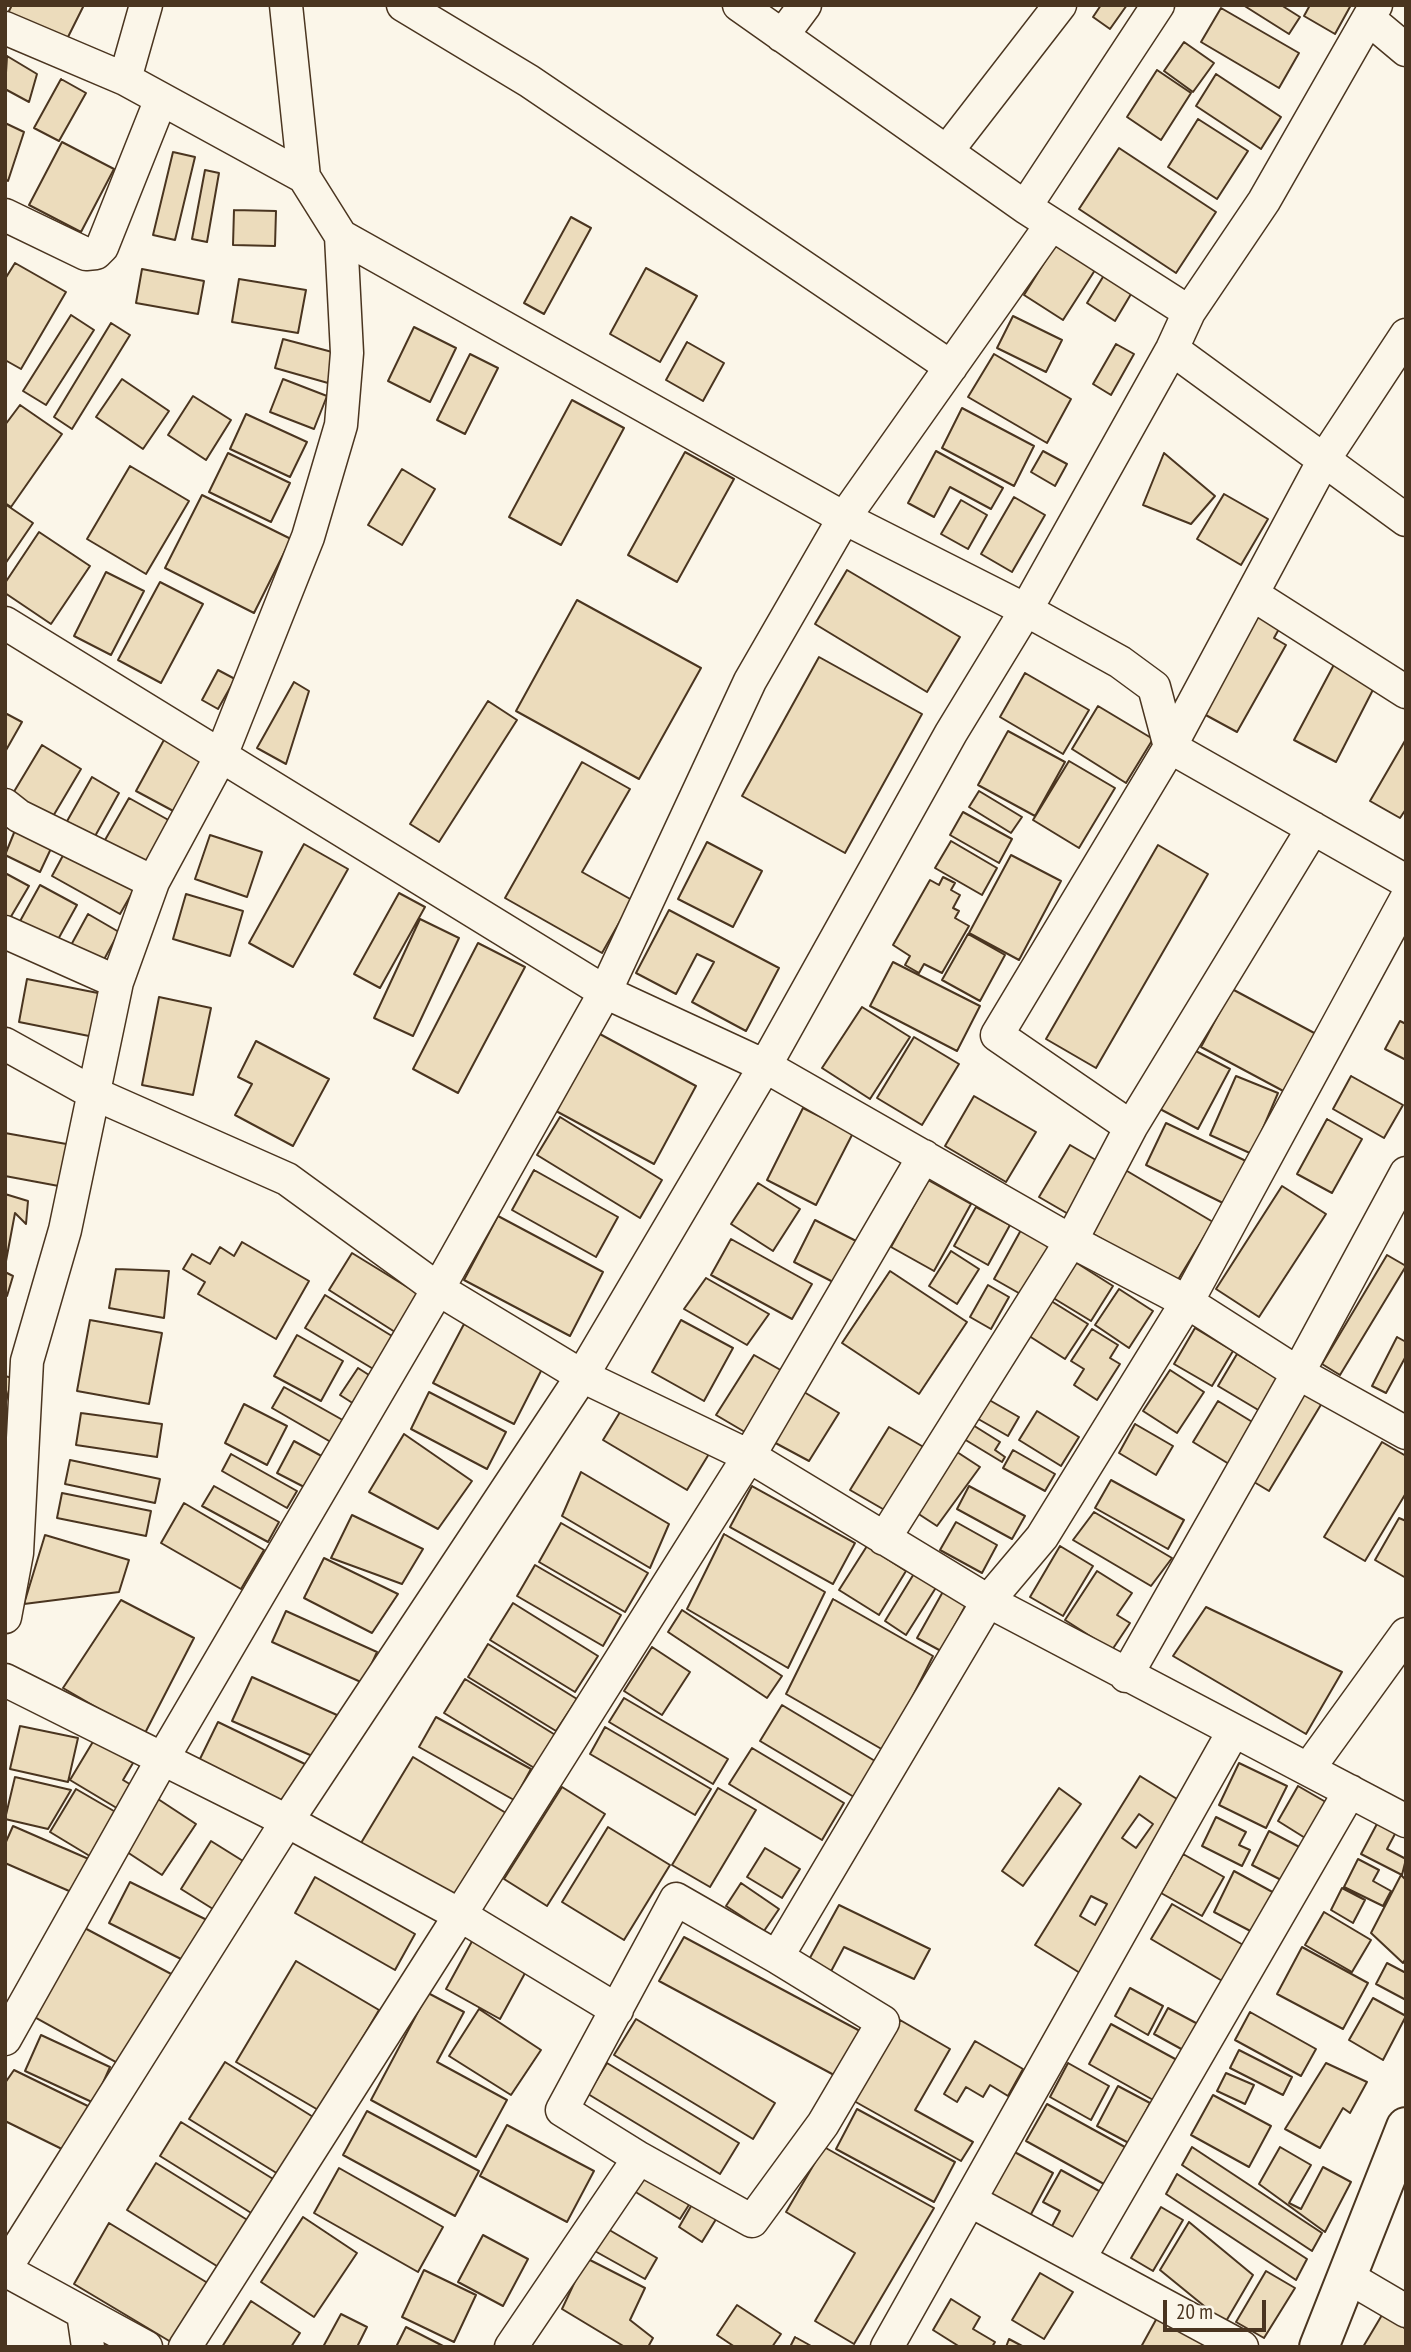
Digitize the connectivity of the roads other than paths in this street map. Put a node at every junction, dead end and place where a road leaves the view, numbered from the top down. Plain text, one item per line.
1 (146, 5) edge
2 (286, 5) edge
3 (403, 5) edge
4 (739, 5) edge
5 (805, 5) edge
6 (1060, 5) edge
7 (1158, 5) edge
8 (1372, 12) edge
9 (5, 28) edge
10 (782, 36) junction
11 (1406, 50) edge
12 (125, 79) junction
13 (161, 99) junction
14 (947, 151) junction
15 (304, 177) junction
16 (1025, 207) junction
17 (5, 215) edge
18 (1051, 225) junction
19 (341, 236) junction
20 (1189, 312) junction
21 (1403, 347) edge
22 (1172, 349) junction
23 (951, 367) junction
24 (1325, 458) junction
25 (844, 518) junction
26 (1406, 520) edge
27 (1252, 594) junction
28 (1026, 610) junction
29 (5, 623) edge
30 (1406, 692) edge
31 (1170, 747) junction
32 (220, 758) junction
33 (5, 806) edge
34 (1313, 828) junction
35 (1406, 881) edge
36 (153, 882) junction
37 (1406, 898) edge
38 (5, 932) edge
39 (117, 982) junction
40 (605, 992) junction
41 (5, 1044) edge
42 (765, 1066) junction
43 (95, 1094) junction
44 (1131, 1127) junction
45 (924, 1156) junction
46 (1406, 1173) edge
47 (1071, 1241) junction
48 (438, 1289) junction
49 (1187, 1302) junction
50 (16, 1358) edge
51 (1298, 1373) junction
52 (582, 1376) junction
53 (1406, 1433) edge
54 (749, 1456) junction
55 (884, 1539) junction
56 (988, 1601) junction
57 (5, 1617) edge
58 (1406, 1634) edge
59 (1126, 1676) junction
60 (5, 1680) edge
61 (1233, 1732) junction
62 (163, 1758) junction
63 (1309, 1768) junction
64 (1350, 1791) junction
65 (287, 1821) junction
66 (1406, 1821) edge
67 (460, 1915) junction
68 (777, 1958) junction
69 (617, 2010) junction
70 (5, 2039) edge
71 (1406, 2127) edge
72 (639, 2158) junction
73 (971, 2201) junction
74 (1079, 2259) junction
75 (5, 2269) edge
76 (1349, 2277) junction
77 (1406, 2311) edge
78 (83, 2313) junction
79 (88, 2347) edge
80 (146, 2347) edge
81 (185, 2347) edge
82 (511, 2347) edge
83 (887, 2347) edge
84 (1242, 2347) edge
85 (1319, 2347) edge

1 - 12 street
2 - 15 street
3 - 23 street
4 - 10 street
5 - 10 street
6 - 14 street
7 - 16 street
8 - 11 street
8 - 20 street
9 - 12 street
10 - 14 street
12 - 13 street
13 - 15 street
13 - 17 street
14 - 16 street
15 - 19 street
16 - 18 street
18 - 20 street
18 - 23 street
19 - 25 street
19 - 32 street
20 - 22 street
21 - 24 street
22 - 24 street
22 - 28 street
23 - 25 street
24 - 26 street
24 - 27 street
25 - 28 street
25 - 40 street
27 - 30 street
27 - 31 street
28 - 31 street
28 - 42 street
29 - 32 street
31 - 34 street
31 - 44 street
32 - 36 street
32 - 40 street
33 - 36 street
34 - 35 street
34 - 44 street
36 - 39 street
37 - 49 street
38 - 39 street
39 - 43 street
40 - 42 street
40 - 48 street
41 - 43 street
42 - 45 street
42 - 52 street
43 - 48 street
43 - 50 street
44 - 47 street
45 - 47 street
45 - 54 street
46 - 51 street
47 - 49 street
47 - 55 street
48 - 52 street
48 - 62 street
49 - 51 street
49 - 56 street
50 - 57 street
51 - 53 street
51 - 59 street
52 - 54 street
52 - 65 street
54 - 55 street
54 - 67 street
55 - 56 street
56 - 59 street
56 - 68 street
58 - 63 street
59 - 61 street
60 - 62 street
61 - 63 street
61 - 73 street
62 - 65 street
62 - 70 street
63 - 64 street
64 - 66 street
64 - 74 street
65 - 67 street
65 - 75 street
67 - 69 street
67 - 81 street
68 - 69 street
68 - 72 street
69 - 72 street
71 - 76 street
72 - 82 street
73 - 74 street
73 - 83 street
74 - 84 street
75 - 78 street
76 - 77 street
76 - 85 street
78 - 79 street
78 - 80 street

